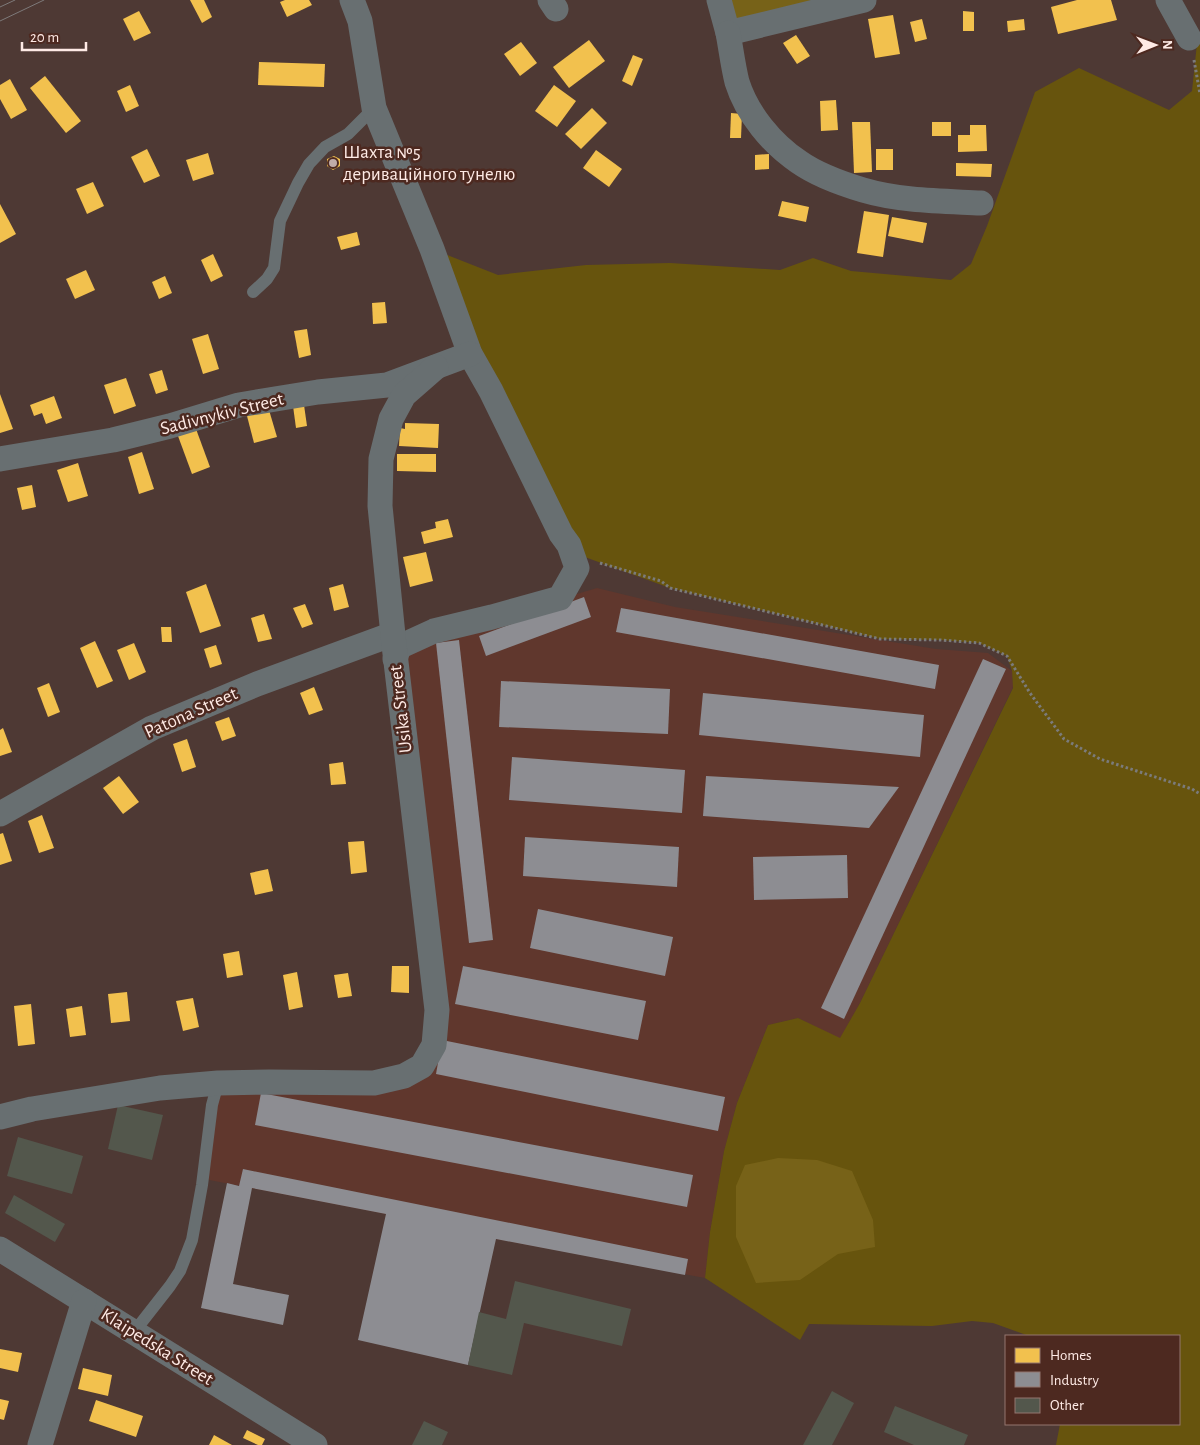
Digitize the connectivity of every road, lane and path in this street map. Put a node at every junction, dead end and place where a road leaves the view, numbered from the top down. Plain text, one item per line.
1 (352, 0) edge
2 (719, 0) edge
3 (864, 0) edge
4 (1168, 0) edge
5 (728, 33) junction
6 (1189, 38) joint
7 (1200, 94) edge
8 (374, 108) junction
9 (980, 203) dead end
10 (253, 292) dead end
11 (470, 354) junction
12 (436, 367) junction
13 (0, 459) edge
14 (569, 545) junction
15 (393, 634) junction
16 (395, 659) junction
17 (1200, 794) edge
18 (0, 814) edge
19 (218, 1083) junction
20 (0, 1116) edge
21 (0, 1249) edge
22 (84, 1302) junction
23 (134, 1332) junction
24 (40, 1445) edge
25 (315, 1445) edge

1 - 8 street
2 - 5 street
3 - 5 street
4 - 6 street
5 - 9 street
6 - 7 path
8 - 10 lane
8 - 11 street
11 - 12 street, Sadivnykiv Street
11 - 14 street
12 - 13 street, Sadivnykiv Street
12 - 15 street, Usika Street
14 - 16 street
14 - 17 path
15 - 16 street, Usika Street
15 - 18 street, Patona Street
16 - 19 street, Usika Street
19 - 20 street
19 - 23 lane
21 - 22 street, Klaipedska Street
22 - 23 street, Klaipedska Street
22 - 24 street
23 - 25 street, Klaipedska Street

